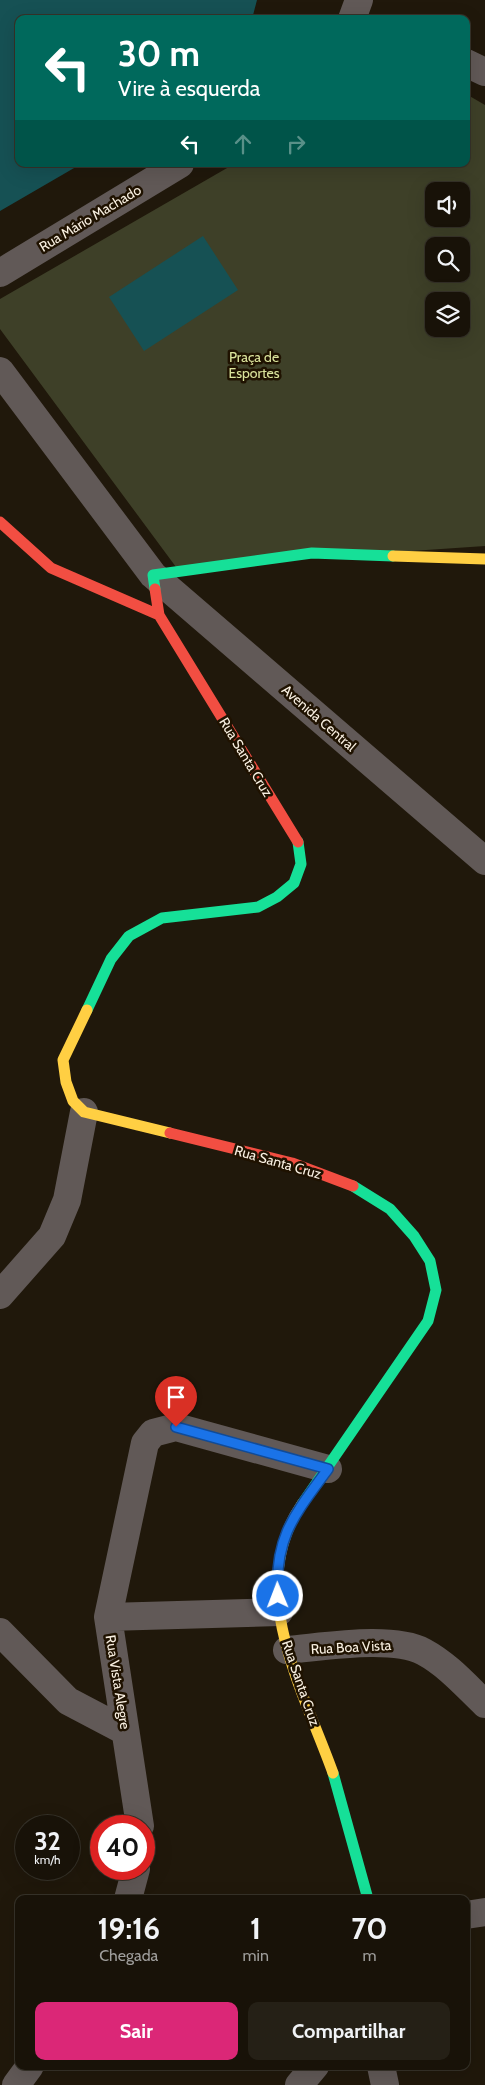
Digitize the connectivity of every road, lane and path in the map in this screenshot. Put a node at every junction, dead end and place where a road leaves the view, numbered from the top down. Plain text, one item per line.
1 (359, 0) edge
2 (353, 15) edge
3 (470, 65) edge
4 (485, 72) edge
5 (175, 167) edge
6 (0, 273) edge
7 (0, 371) edge
8 (0, 522) edge
9 (485, 559) edge
10 (153, 575) junction
11 (159, 615) junction
12 (485, 861) edge
13 (84, 1112) junction
14 (0, 1295) edge
15 (328, 1469) junction
16 (279, 1612) junction
17 (108, 1617) junction
18 (0, 1632) edge
19 (287, 1650) junction
20 (485, 1704) edge
21 (125, 1731) junction
22 (138, 1815) edge
23 (133, 1880) edge
24 (129, 1895) edge
25 (367, 1895) edge
26 (485, 1912) edge
27 (470, 1914) edge
28 (27, 2070) edge
29 (312, 2070) edge
30 (383, 2070) edge
31 (16, 2085) edge
32 (299, 2085) edge
33 (385, 2085) edge

1 - 2 street
3 - 4 street
5 - 6 street, Rua Mário Machado
7 - 10 street, Avenida Central
8 - 11 street
9 - 10 street
10 - 11 street
10 - 12 street, Avenida Central
11 - 13 street, Rua Santa Cruz
13 - 14 street
13 - 15 street, Rua Santa Cruz
15 - 16 street, Rua Santa Cruz
15 - 17 street
16 - 17 street, Rua Vista Alegre
16 - 19 street, Rua Santa Cruz
17 - 21 street, Rua Vista Alegre
18 - 21 street
19 - 20 street, Rua Boa Vista
19 - 25 street, Rua Santa Cruz
21 - 22 street, Rua Vista Alegre
23 - 24 street
26 - 27 street
28 - 31 street
29 - 32 street
30 - 33 street

